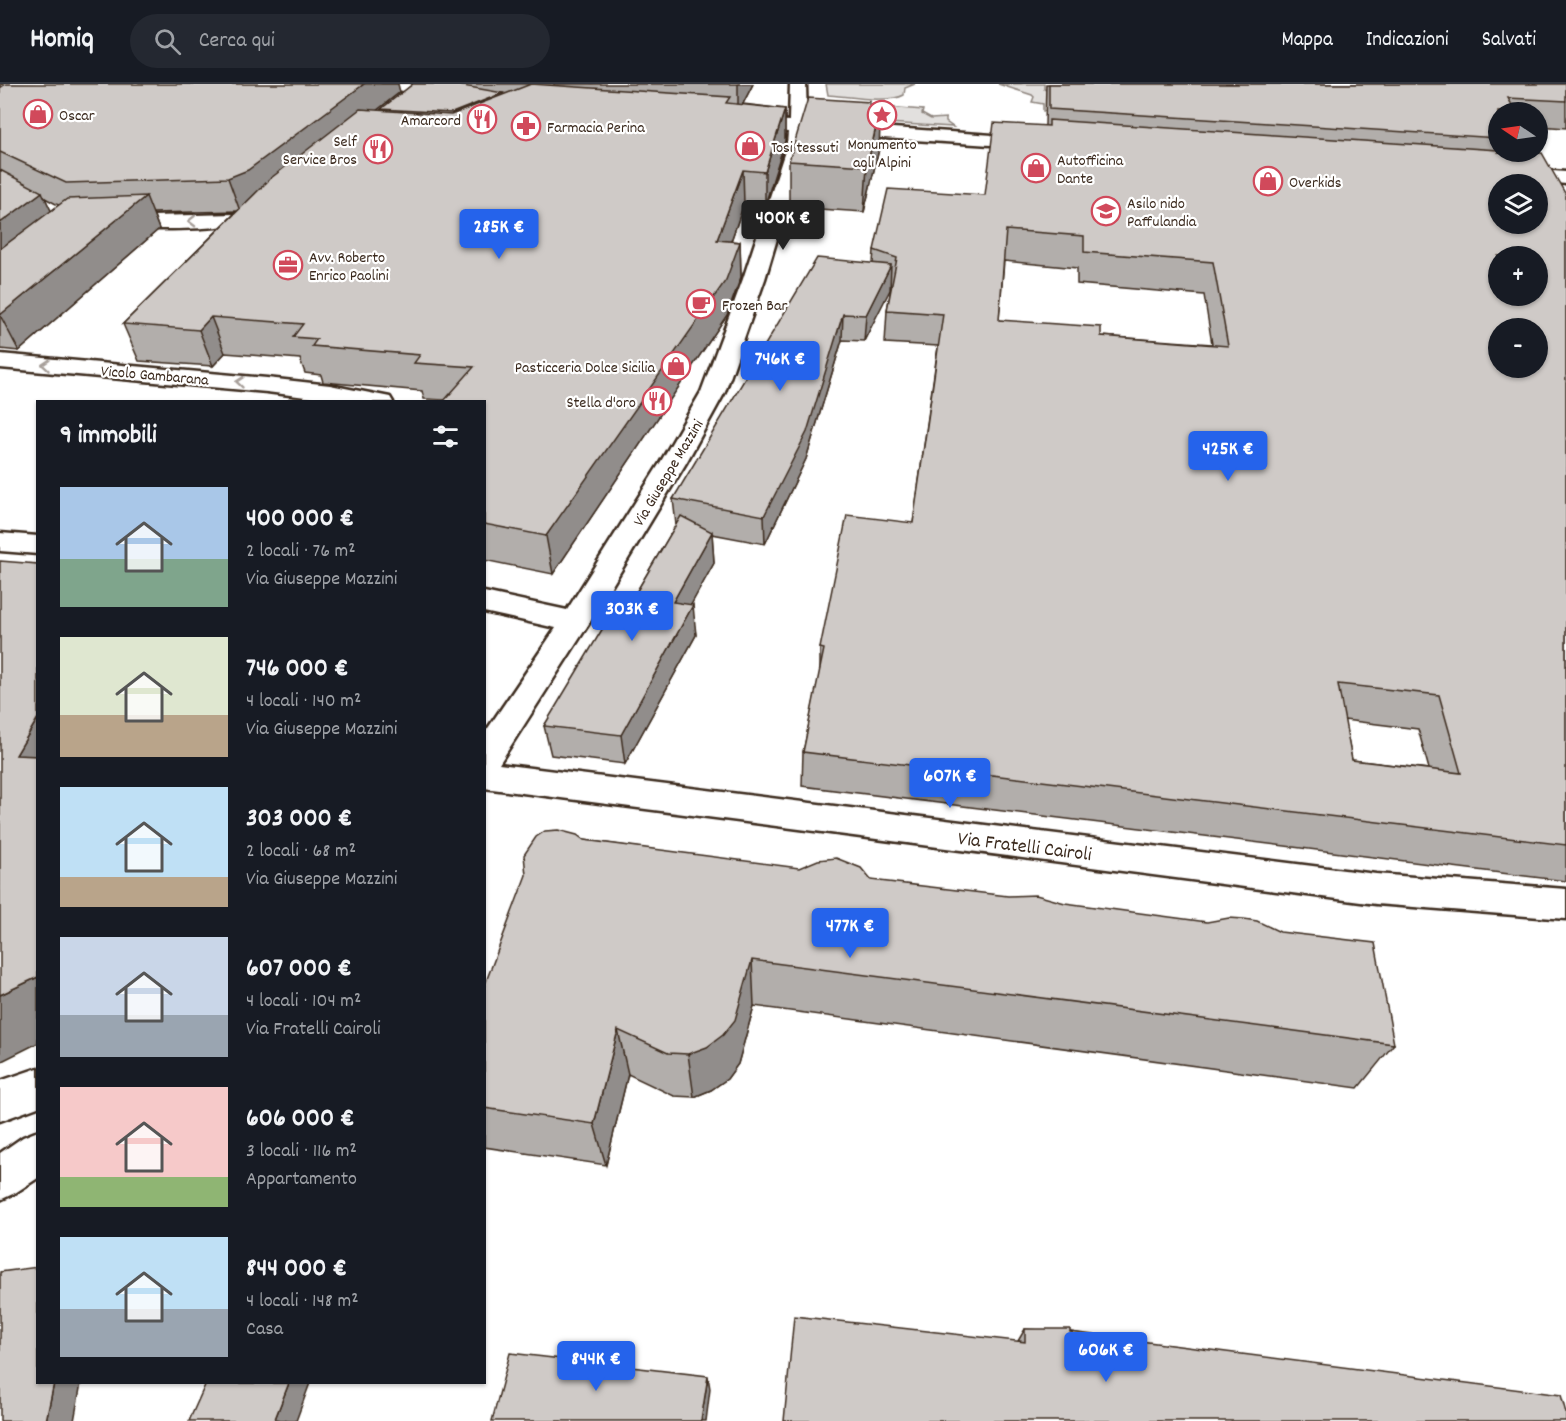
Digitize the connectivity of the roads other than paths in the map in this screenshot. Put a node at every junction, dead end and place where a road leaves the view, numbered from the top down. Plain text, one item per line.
1 (391, 84) edge
2 (798, 84) edge
3 (419, 89) junction
4 (475, 98) edge
5 (397, 105) edge
6 (721, 121) edge
7 (798, 127) junction
8 (1055, 144) edge
9 (1495, 173) edge
10 (1566, 178) edge
11 (282, 196) edge
12 (87, 224) edge
13 (0, 361) edge
14 (372, 400) edge
15 (0, 542) edge
16 (36, 545) edge
17 (486, 602) edge
18 (575, 622) junction
19 (486, 758) edge
20 (486, 775) edge
21 (1566, 904) edge
22 (36, 1088) edge
23 (0, 1101) edge
24 (36, 1153) edge
25 (0, 1178) edge

1 - 3 street
2 - 7 street, Via Giuseppe Mazzini
3 - 4 street
3 - 5 street
6 - 7 street
7 - 8 street
7 - 18 street, Via Giuseppe Mazzini
9 - 10 street
11 -> 12 street
14 -> 13 street, Vicolo Gambarana
15 - 16 street
17 - 18 street
18 - 19 street, Via Giuseppe Mazzini
20 - 21 street, Via Fratelli Cairoli
22 - 23 street
24 - 25 street

